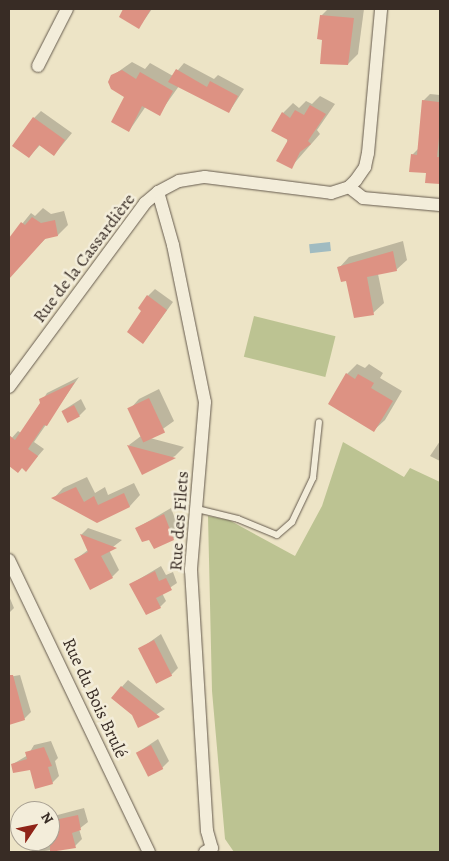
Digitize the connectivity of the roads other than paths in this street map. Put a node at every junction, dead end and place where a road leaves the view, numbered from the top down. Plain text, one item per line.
1 (67, 9) edge
2 (381, 9) edge
3 (38, 66) dead end
4 (349, 187) junction
5 (158, 192) junction
6 (440, 205) edge
7 (9, 387) edge
8 (319, 422) dead end
9 (196, 509) junction
10 (9, 560) edge
11 (149, 852) edge
12 (205, 852) edge

1 - 3 street
2 - 4 street
4 - 5 street, Rue de la Cassardière
4 - 6 street
5 - 7 street, Rue de la Cassardière
5 - 9 street, Rue des Filets
8 - 9 lane
9 - 12 street, Rue des Filets
10 - 11 street, Rue du Bois Brulé

